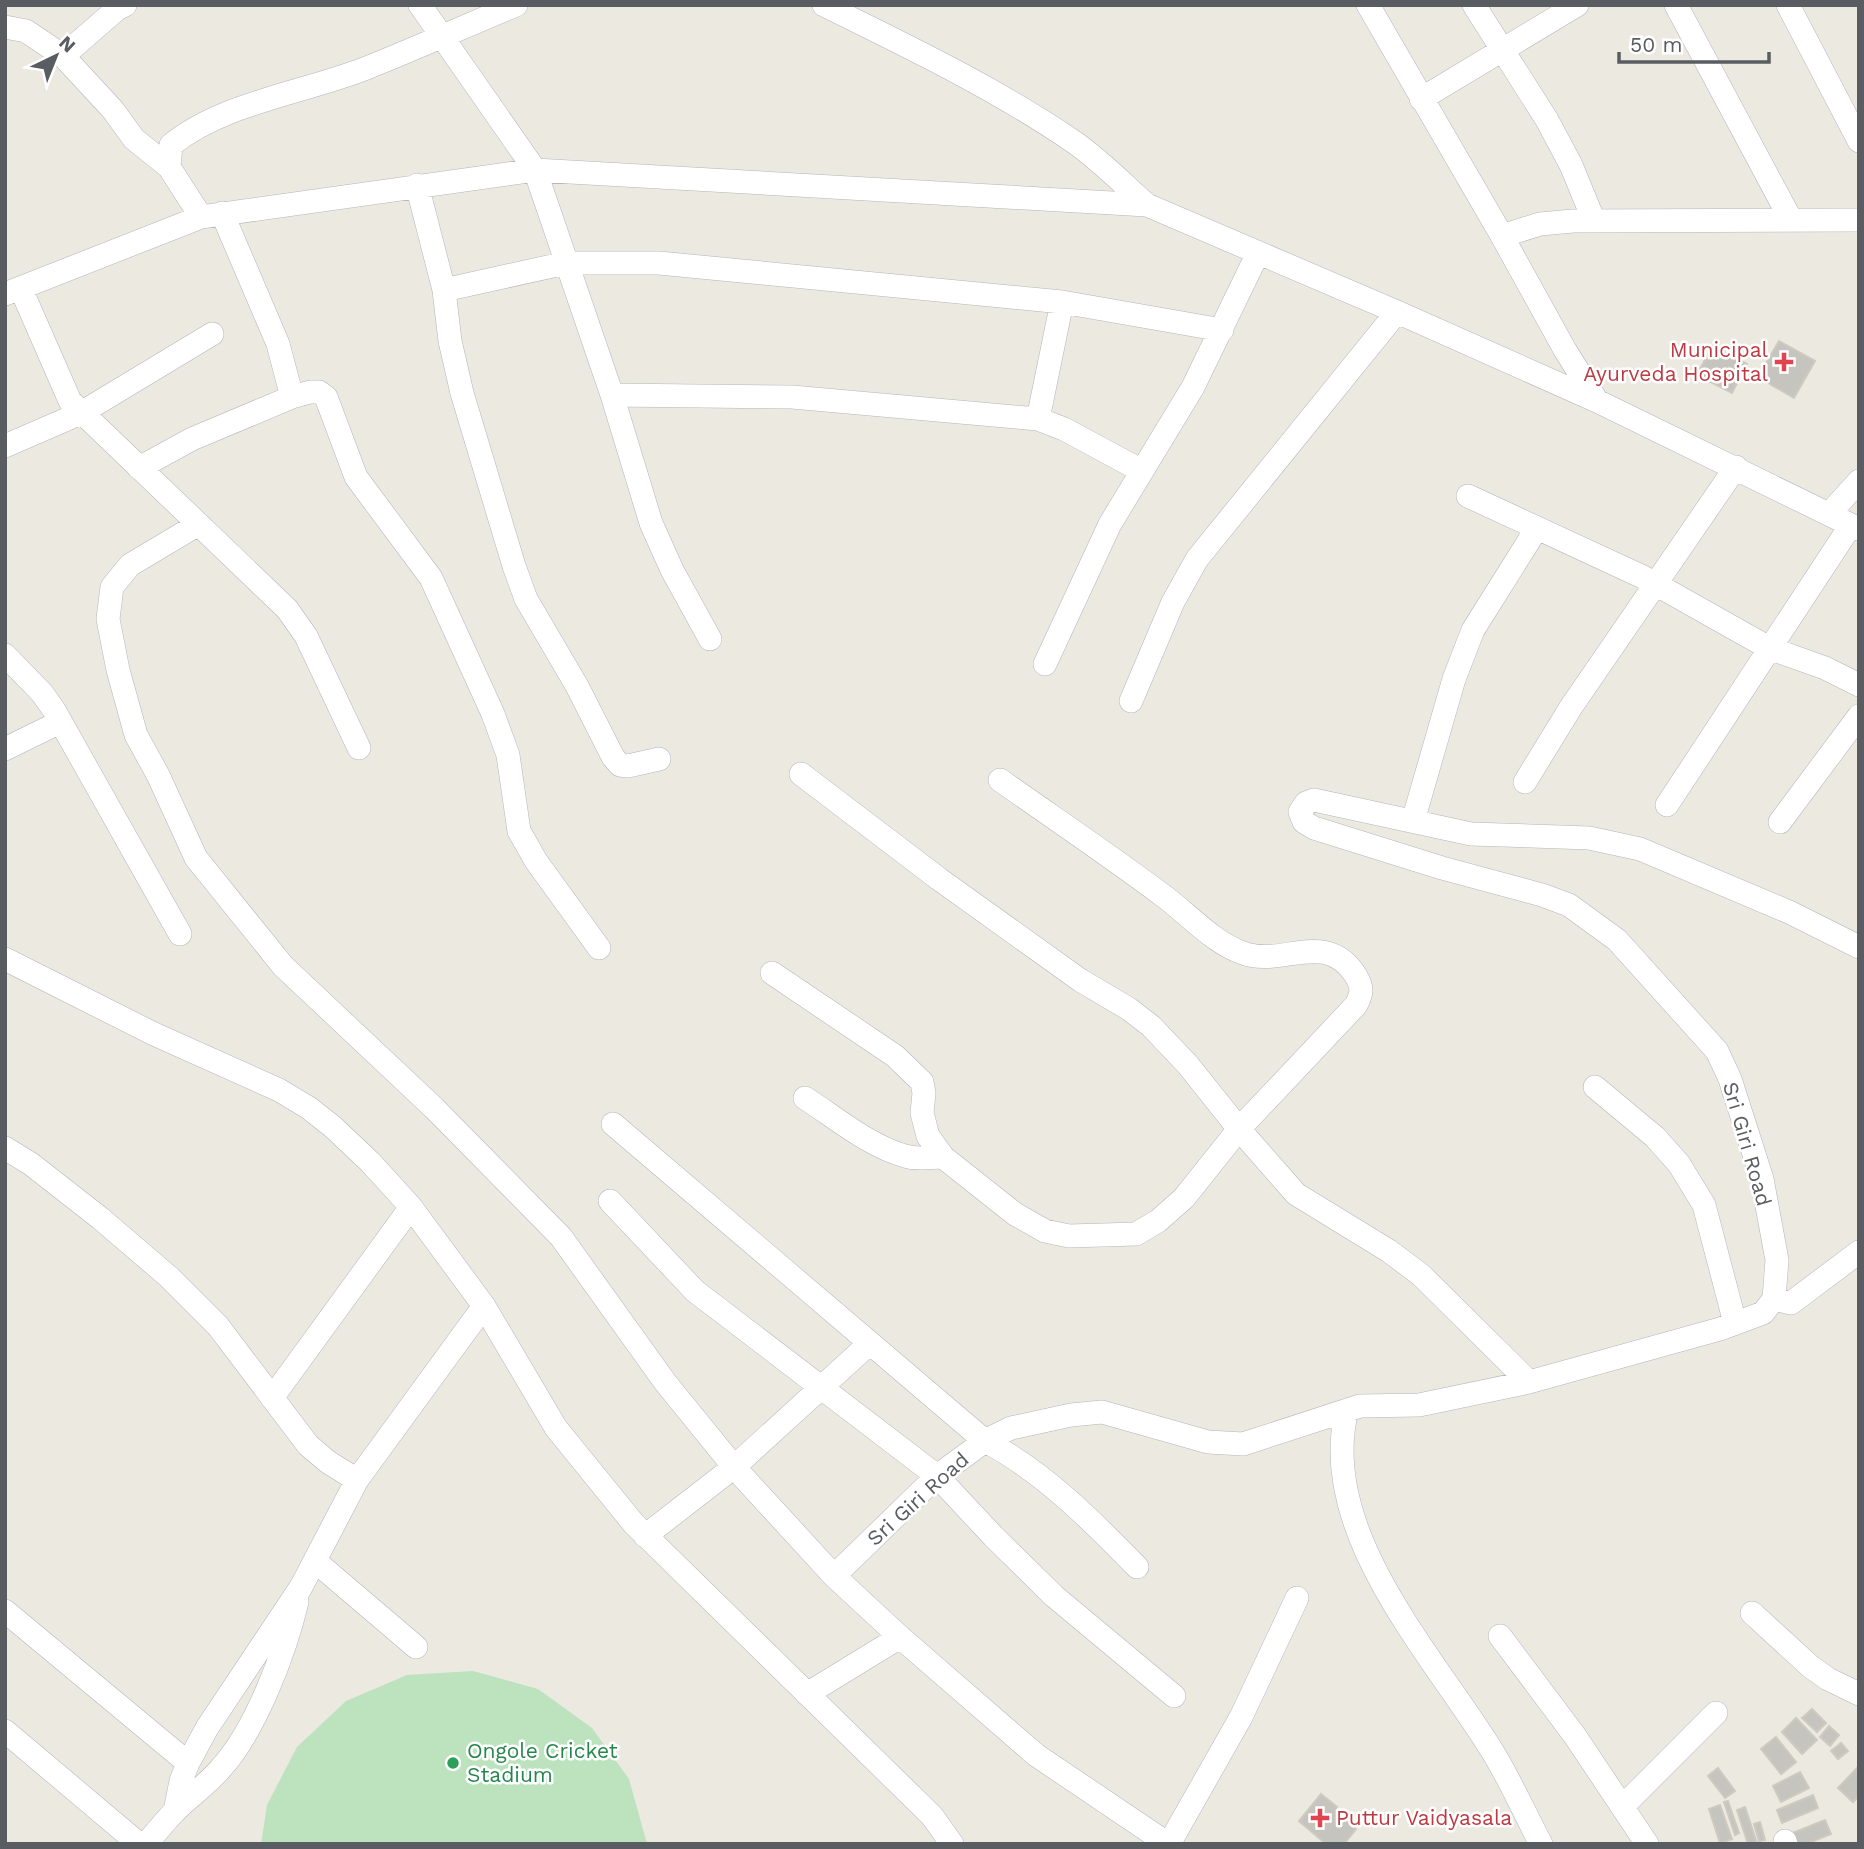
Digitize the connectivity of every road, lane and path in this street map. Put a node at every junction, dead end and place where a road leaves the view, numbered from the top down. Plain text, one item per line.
1 (420, 5) edge
2 (516, 5) edge
3 (824, 5) edge
4 (1368, 5) edge
5 (1474, 5) edge
6 (1577, 5) edge
7 (1676, 5) edge
8 (1788, 5) edge
9 (119, 6) edge
10 (5, 27) edge
11 (440, 37) junction
12 (1501, 49) junction
13 (63, 56) junction
14 (1422, 99) junction
15 (1859, 141) edge
16 (169, 167) junction
17 (535, 170) junction
18 (418, 185) junction
19 (1147, 205) junction
20 (211, 215) junction
21 (1791, 220) junction
22 (1859, 220) edge
23 (1594, 221) junction
24 (1502, 236) junction
25 (1258, 253) junction
26 (566, 263) junction
27 (444, 290) junction
28 (13, 291) edge
29 (1062, 302) junction
30 (1396, 312) junction
31 (1222, 330) junction
32 (212, 334) dead end
33 (612, 395) junction
34 (292, 397) junction
35 (1597, 401) junction
36 (81, 413) junction
37 (1038, 419) junction
38 (5, 446) edge
39 (1736, 467) junction
40 (139, 468) junction
41 (1142, 471) junction
42 (1859, 481) edge
43 (1468, 496) dead end
44 (1829, 514) junction
45 (197, 525) junction
46 (1855, 527) edge
47 (1537, 528) junction
48 (1656, 584) junction
49 (710, 639) dead end
50 (1769, 648) junction
51 (5, 655) edge
52 (1045, 664) dead end
53 (1859, 685) edge
54 (1131, 701) dead end
55 (1859, 716) edge
56 (60, 722) junction
57 (359, 748) dead end
58 (5, 749) edge
59 (659, 759) dead end
60 (801, 774) dead end
61 (1000, 780) dead end
62 (1525, 782) dead end
63 (1667, 805) dead end
64 (1413, 821) junction
65 (1780, 822) dead end
66 (180, 934) dead end
67 (1859, 947) edge
68 (599, 948) dead end
69 (5, 959) edge
70 (772, 973) dead end
71 (1595, 1087) dead end
72 (805, 1098) dead end
73 (612, 1124) dead end
74 (1239, 1129) junction
75 (5, 1148) edge
76 (943, 1157) junction
77 (610, 1201) dead end
78 (411, 1207) junction
79 (1859, 1252) edge
80 (1774, 1299) junction
81 (484, 1306) junction
82 (1735, 1323) junction
83 (870, 1343) junction
84 (1529, 1382) junction
85 (822, 1389) junction
86 (272, 1398) junction
87 (1347, 1410) junction
88 (985, 1441) junction
89 (733, 1467) junction
90 (937, 1476) junction
91 (357, 1480) junction
92 (645, 1536) junction
93 (315, 1561) junction
94 (1138, 1567) dead end
95 (834, 1576) junction
96 (301, 1587) junction
97 (1297, 1598) dead end
98 (5, 1611) edge
99 (1752, 1613) dead end
100 (1500, 1636) dead end
101 (900, 1637) junction
102 (416, 1647) dead end
103 (807, 1694) junction
104 (1859, 1694) edge
105 (1174, 1696) dead end
106 (1716, 1713) dead end
107 (5, 1731) edge
108 (188, 1763) junction
109 (1623, 1806) junction
110 (175, 1811) junction
111 (139, 1844) edge
112 (146, 1844) edge
113 (952, 1844) edge
114 (1168, 1844) edge
115 (1541, 1844) edge
116 (1647, 1844) edge

1 - 11 street
2 - 11 street
3 - 19 street
4 - 14 street
5 - 12 street
6 - 12 street
7 - 21 street
8 - 15 street
9 - 13 street
10 - 13 street
11 - 16 street
11 - 17 street
12 - 14 street
12 - 23 street
13 - 16 street
14 - 24 street
16 - 20 street
17 - 18 street
17 - 19 street
17 - 26 street
18 - 20 street
18 - 27 street
19 - 25 street
20 - 28 street
20 - 34 street
21 - 22 street
21 - 23 street
23 - 24 street
24 - 35 street
25 - 30 street
25 - 31 street
26 - 27 street
26 - 29 street
26 - 33 street
27 - 59 street
28 - 36 street
29 - 31 street
29 - 37 street
30 - 35 street
30 - 54 street
31 - 41 street
32 - 36 street
33 - 37 street
33 - 49 street
34 - 40 street
34 - 68 street
35 - 39 street
36 - 38 street
36 - 40 street
37 - 41 street
39 - 44 street
39 - 48 street
40 - 45 street
41 - 52 street
42 - 44 street
43 - 47 street
44 - 46 street
45 - 57 street
45 - 89 street
46 - 50 street
47 - 48 street
47 - 64 street
48 - 50 street
48 - 62 street
50 - 53 street
50 - 63 street
51 - 56 street
55 - 65 street
56 - 58 street
56 - 66 street
60 - 74 street
61 - 74 street
64 - 67 street, Sri Giri Road
64 - 80 street, Sri Giri Road
69 - 78 street
70 - 76 street
71 - 82 street
72 - 76 street
73 - 83 street
74 - 76 street
74 - 84 street
75 - 86 street
77 - 85 street
78 - 81 street
78 - 86 street
79 - 80 street
80 - 82 street, Sri Giri Road
81 - 91 street
81 - 92 street
82 - 84 street, Sri Giri Road
83 - 85 street
83 - 88 street
84 - 87 street, Sri Giri Road
85 - 89 street
85 - 90 street
86 - 91 street
87 - 88 street, Sri Giri Road
87 - 115 street
88 - 90 street, Sri Giri Road
88 - 94 street
89 - 92 street
89 - 95 street
90 - 95 street, Sri Giri Road
90 - 105 street
91 - 93 street
92 - 103 street
93 - 96 street
93 - 102 street
95 - 101 street
96 - 108 street
96 - 110 street
97 - 114 street
98 - 108 street
99 - 104 street
100 - 109 street
101 - 103 street
101 - 114 street
103 - 113 street
106 - 109 street
107 - 111 street
108 - 110 street
109 - 116 street
110 - 112 street

